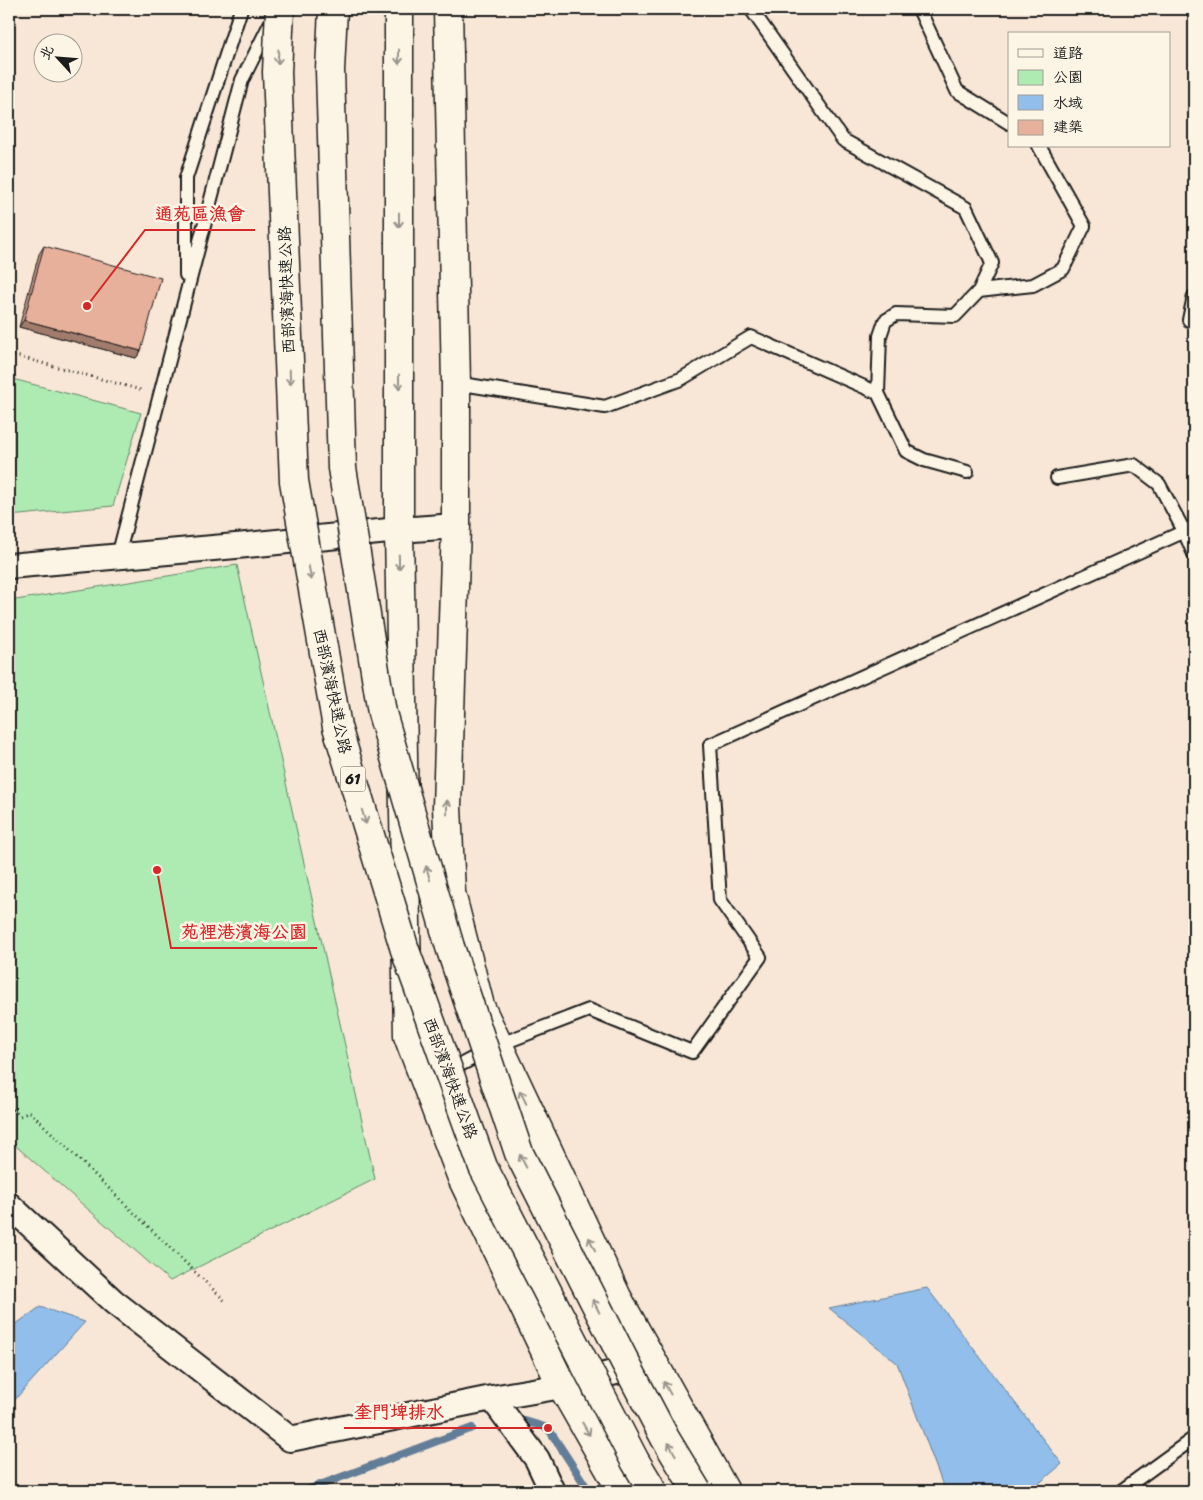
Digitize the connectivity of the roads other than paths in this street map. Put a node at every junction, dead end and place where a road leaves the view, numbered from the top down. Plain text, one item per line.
1 (241, 9) edge
2 (279, 9) edge
3 (333, 9) edge
4 (399, 9) edge
5 (448, 9) edge
6 (751, 9) edge
7 (919, 9) edge
8 (1008, 122) edge
9 (1040, 148) edge
10 (979, 292) junction
11 (186, 293) junction
12 (1194, 296) edge
13 (1189, 320) dead end
14 (456, 383) junction
15 (878, 393) junction
16 (967, 472) dead end
17 (1057, 478) dead end
18 (456, 526) junction
19 (1189, 529) edge
20 (399, 530) junction
21 (1194, 554) edge
22 (118, 556) junction
23 (9, 566) edge
24 (498, 1045) junction
25 (426, 1084) junction
26 (9, 1205) edge
27 (652, 1363) junction
28 (562, 1386) junction
29 (492, 1398) junction
30 (1194, 1438) edge
31 (552, 1491) edge
32 (622, 1491) edge
33 (653, 1491) edge
34 (697, 1491) edge
35 (725, 1491) edge
36 (1120, 1491) edge

1 - 11 lane
2 - 11 lane
2 -> 33 main road, 西部濱海快速公路 / 61, bridge
34 -> 3 main road, bridge
4 -> 20 main road
5 - 14 main road
6 - 10 lane
7 - 8 lane
9 - 10 lane
10 - 15 lane
11 - 22 lane
12 - 13 lane
14 - 15 lane
14 - 18 main road
15 - 16 lane
17 - 19 lane
18 - 20 street
24 -> 18 main road
19 - 21 lane
19 - 24 lane
20 - 22 street
20 -> 25 main road
22 - 23 street
24 - 25 lane
27 -> 24 main road
25 - 28 main road
26 - 29 street
27 - 28 street
35 -> 27 main road
28 - 29 street
28 -> 32 main road
29 - 31 street
30 - 36 lane

